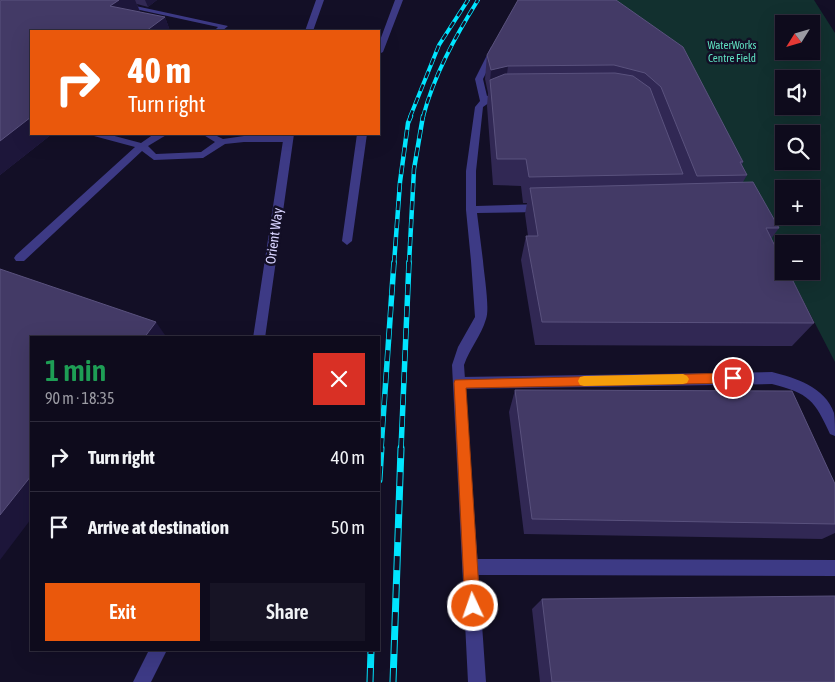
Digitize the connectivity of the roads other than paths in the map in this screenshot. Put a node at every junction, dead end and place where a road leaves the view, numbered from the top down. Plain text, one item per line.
1 (98, 0) edge
2 (320, 0) edge
3 (399, 0) edge
4 (219, 30) edge
5 (309, 30) edge
6 (496, 44) edge
7 (380, 49) edge
8 (514, 95) edge
9 (484, 100) junction
10 (100, 135) edge
11 (158, 135) edge
12 (208, 135) edge
13 (362, 135) edge
14 (289, 136) edge
15 (222, 142) junction
16 (142, 146) junction
17 (550, 208) edge
18 (471, 210) junction
19 (347, 241) dead end
20 (20, 258) dead end
21 (259, 336) edge
22 (460, 383) junction
23 (835, 430) edge
24 (471, 568) junction
25 (835, 568) edge
26 (158, 651) edge
27 (142, 682) edge
28 (477, 682) edge

1 - 4 street
2 - 5 street
3 - 7 street
6 - 9 street
8 - 9 street
9 - 18 street
10 - 16 street
11 - 16 street
12 - 15 street
13 - 19 street
14 - 15 street
14 - 21 street, Orient Way
15 - 16 street
16 - 20 street
17 - 18 street
18 - 22 street
22 - 23 street
22 - 24 street
24 - 25 street
24 - 28 street
26 - 27 street

